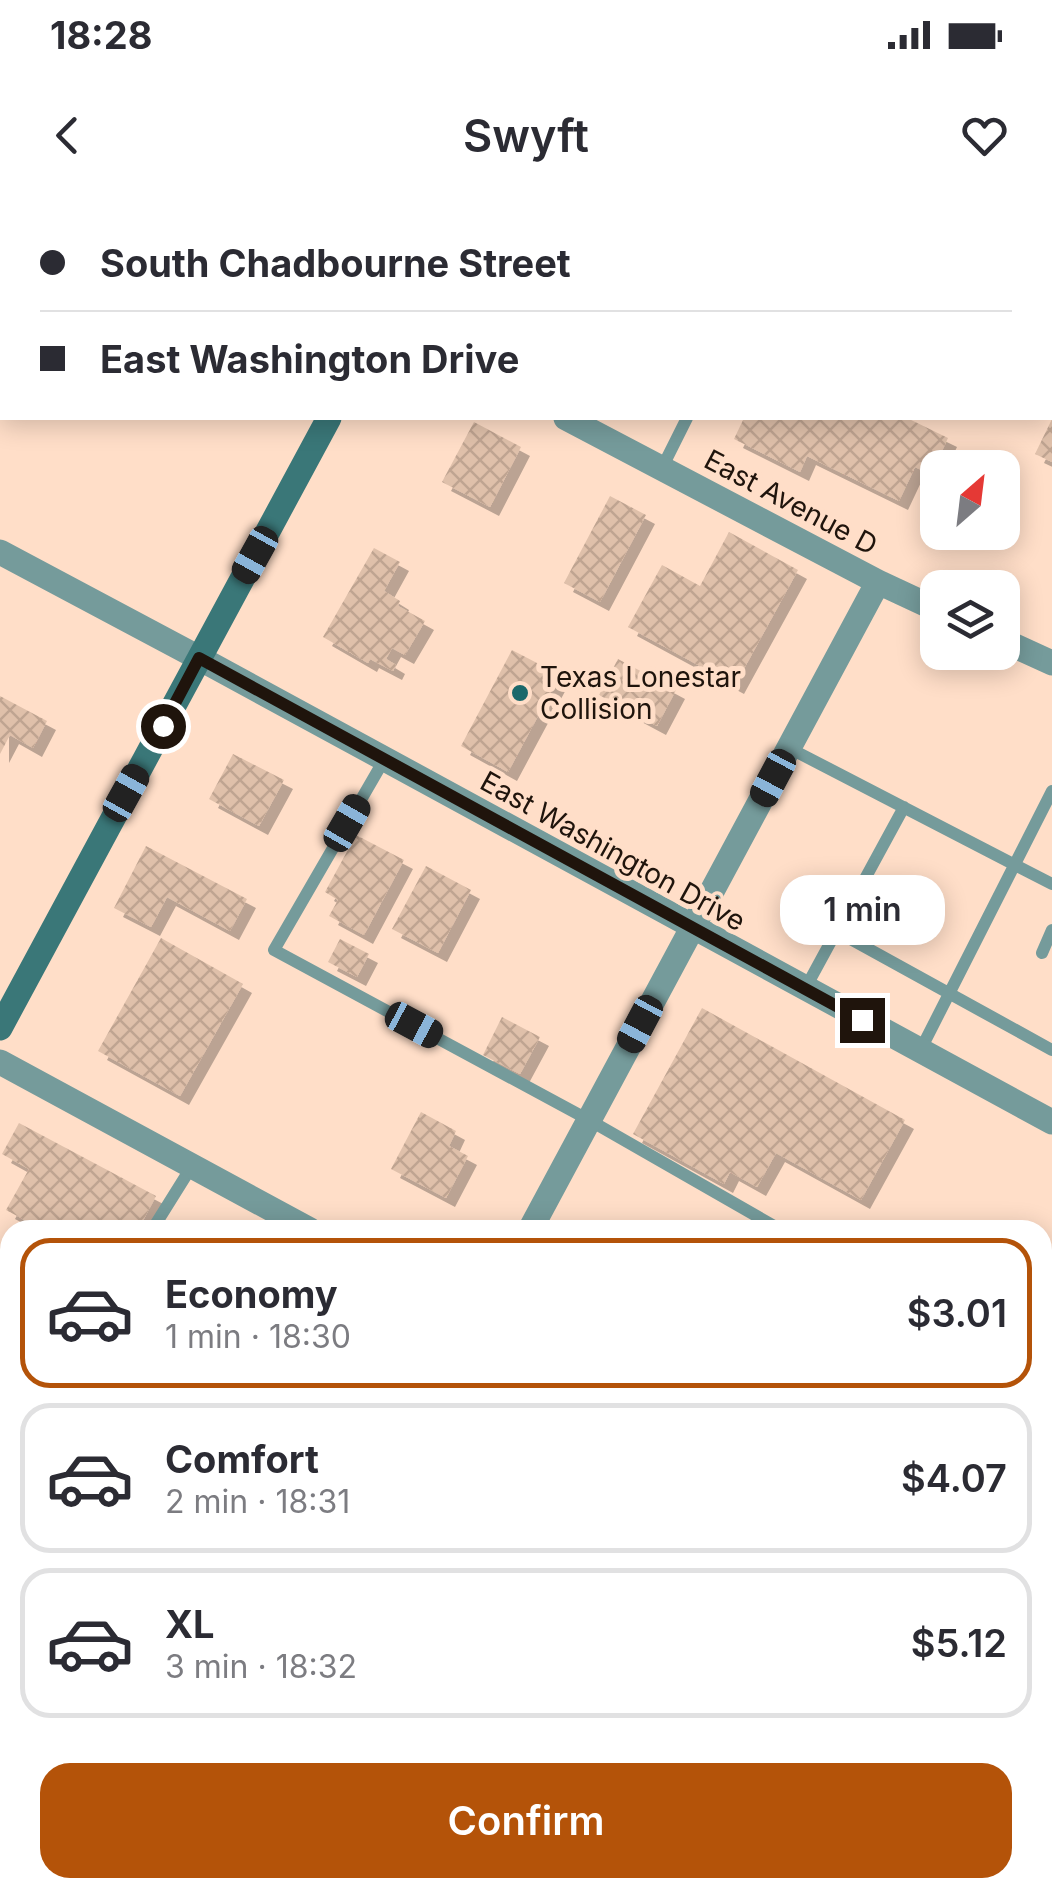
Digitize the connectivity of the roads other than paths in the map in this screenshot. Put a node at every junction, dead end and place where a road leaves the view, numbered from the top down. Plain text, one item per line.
1 (328, 420) edge
2 (570, 420) edge
3 (686, 420) edge
4 (662, 468) junction
5 (0, 552) edge
6 (878, 582) junction
7 (920, 602) edge
8 (1020, 648) edge
9 (199, 658) junction
10 (1052, 663) edge
11 (789, 748) junction
12 (384, 760) junction
13 (1052, 792) edge
14 (904, 807) junction
15 (1016, 865) junction
16 (1052, 884) edge
17 (692, 928) junction
18 (1052, 930) edge
19 (836, 931) junction
20 (1042, 953) dead end
21 (804, 989) junction
22 (949, 994) junction
23 (0, 1028) edge
24 (1052, 1050) edge
25 (920, 1051) junction
26 (0, 1062) edge
27 (589, 1120) junction
28 (1052, 1122) edge
29 (192, 1166) junction
30 (158, 1220) edge
31 (292, 1220) edge
32 (535, 1220) edge
33 (764, 1220) edge

1 - 9 main road
2 - 4 street, East Avenue D
3 - 4 lane
4 - 6 street, East Avenue D
5 - 9 street, East Washington Drive
6 - 7 street, East Avenue D
6 - 11 street
8 - 10 street
9 - 12 street, East Washington Drive
9 - 23 main road
11 - 14 lane
11 - 17 street
12 - 17 street, East Washington Drive
12 - 27 lane
13 - 15 lane
14 - 15 lane
14 - 19 lane
15 - 16 lane
15 - 22 lane
17 - 21 street, East Washington Drive
17 - 27 street
18 - 20 lane
19 - 21 lane
19 - 22 lane
21 - 25 street, East Washington Drive
22 - 24 lane
22 - 25 lane
25 - 28 street, East Washington Drive
26 - 29 street
27 - 32 street
27 - 33 lane
29 - 30 lane
29 - 31 street

